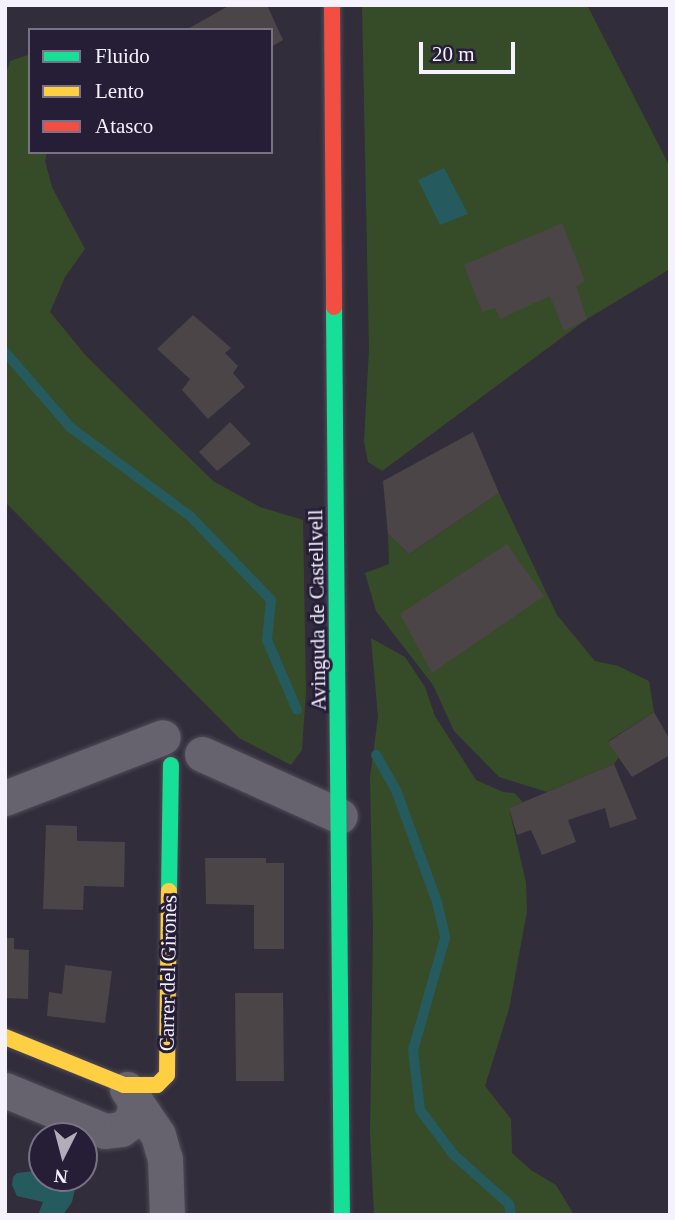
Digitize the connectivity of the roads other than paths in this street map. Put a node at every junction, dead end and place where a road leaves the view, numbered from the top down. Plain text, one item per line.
1 (332, 5) edge
2 (179, 752) junction
3 (5, 798) edge
4 (340, 816) junction
5 (5, 1037) edge
6 (5, 1090) edge
7 (130, 1092) junction
8 (167, 1215) edge
9 (342, 1215) edge

1 - 4 street, Avinguda de Castellvell
2 - 3 street
2 - 4 street
2 - 7 street, Carrer del Gironès
4 - 9 street, Avinguda de Castellvell
5 - 7 street
6 - 7 street
7 - 8 street

